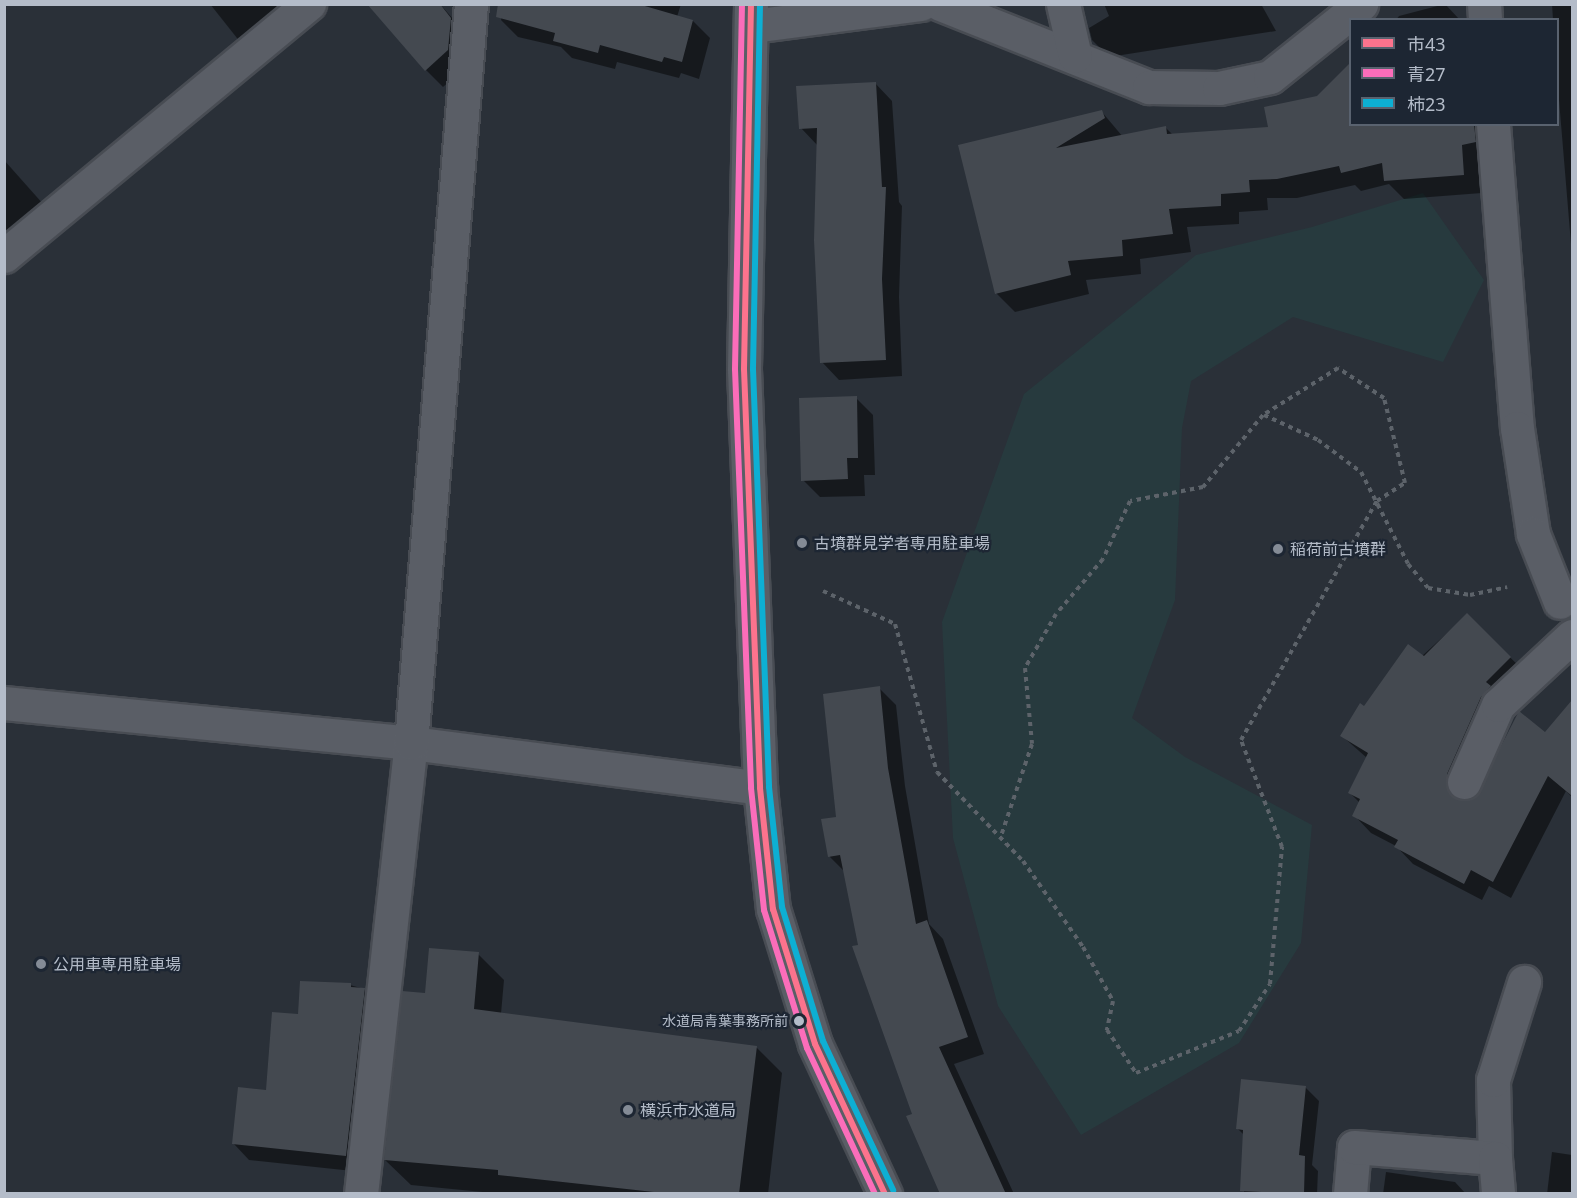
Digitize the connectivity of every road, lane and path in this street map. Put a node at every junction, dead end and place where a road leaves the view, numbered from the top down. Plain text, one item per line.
1 (309, 4) edge
2 (471, 4) edge
3 (921, 4) edge
4 (940, 4) edge
5 (1063, 4) edge
6 (1361, 4) edge
7 (752, 15) edge
8 (1076, 56) junction
9 (1493, 126) edge
10 (4, 256) edge
11 (1263, 415) junction
12 (1377, 501) junction
13 (823, 591) dead end
14 (1563, 596) edge
15 (1572, 636) edge
16 (4, 703) edge
17 (411, 743) junction
18 (1464, 782) dead end
19 (760, 788) junction
20 (1001, 836) junction
21 (1524, 982) dead end
22 (1494, 1158) junction
23 (361, 1194) edge
24 (885, 1194) edge
25 (1350, 1194) edge
26 (1498, 1194) edge

1 - 10 street
2 - 17 street
3 - 7 street
4 - 8 street
5 - 8 street
6 - 8 street
7 - 19 street
9 - 14 street
11 - 12 path
11 - 12 path
11 - 20 path
12 - 14 path
12 - 20 path
13 - 20 path
15 - 18 street
16 - 17 street
17 - 19 street
17 - 23 street
19 - 24 street
21 - 22 street
22 - 25 street
22 - 26 street

